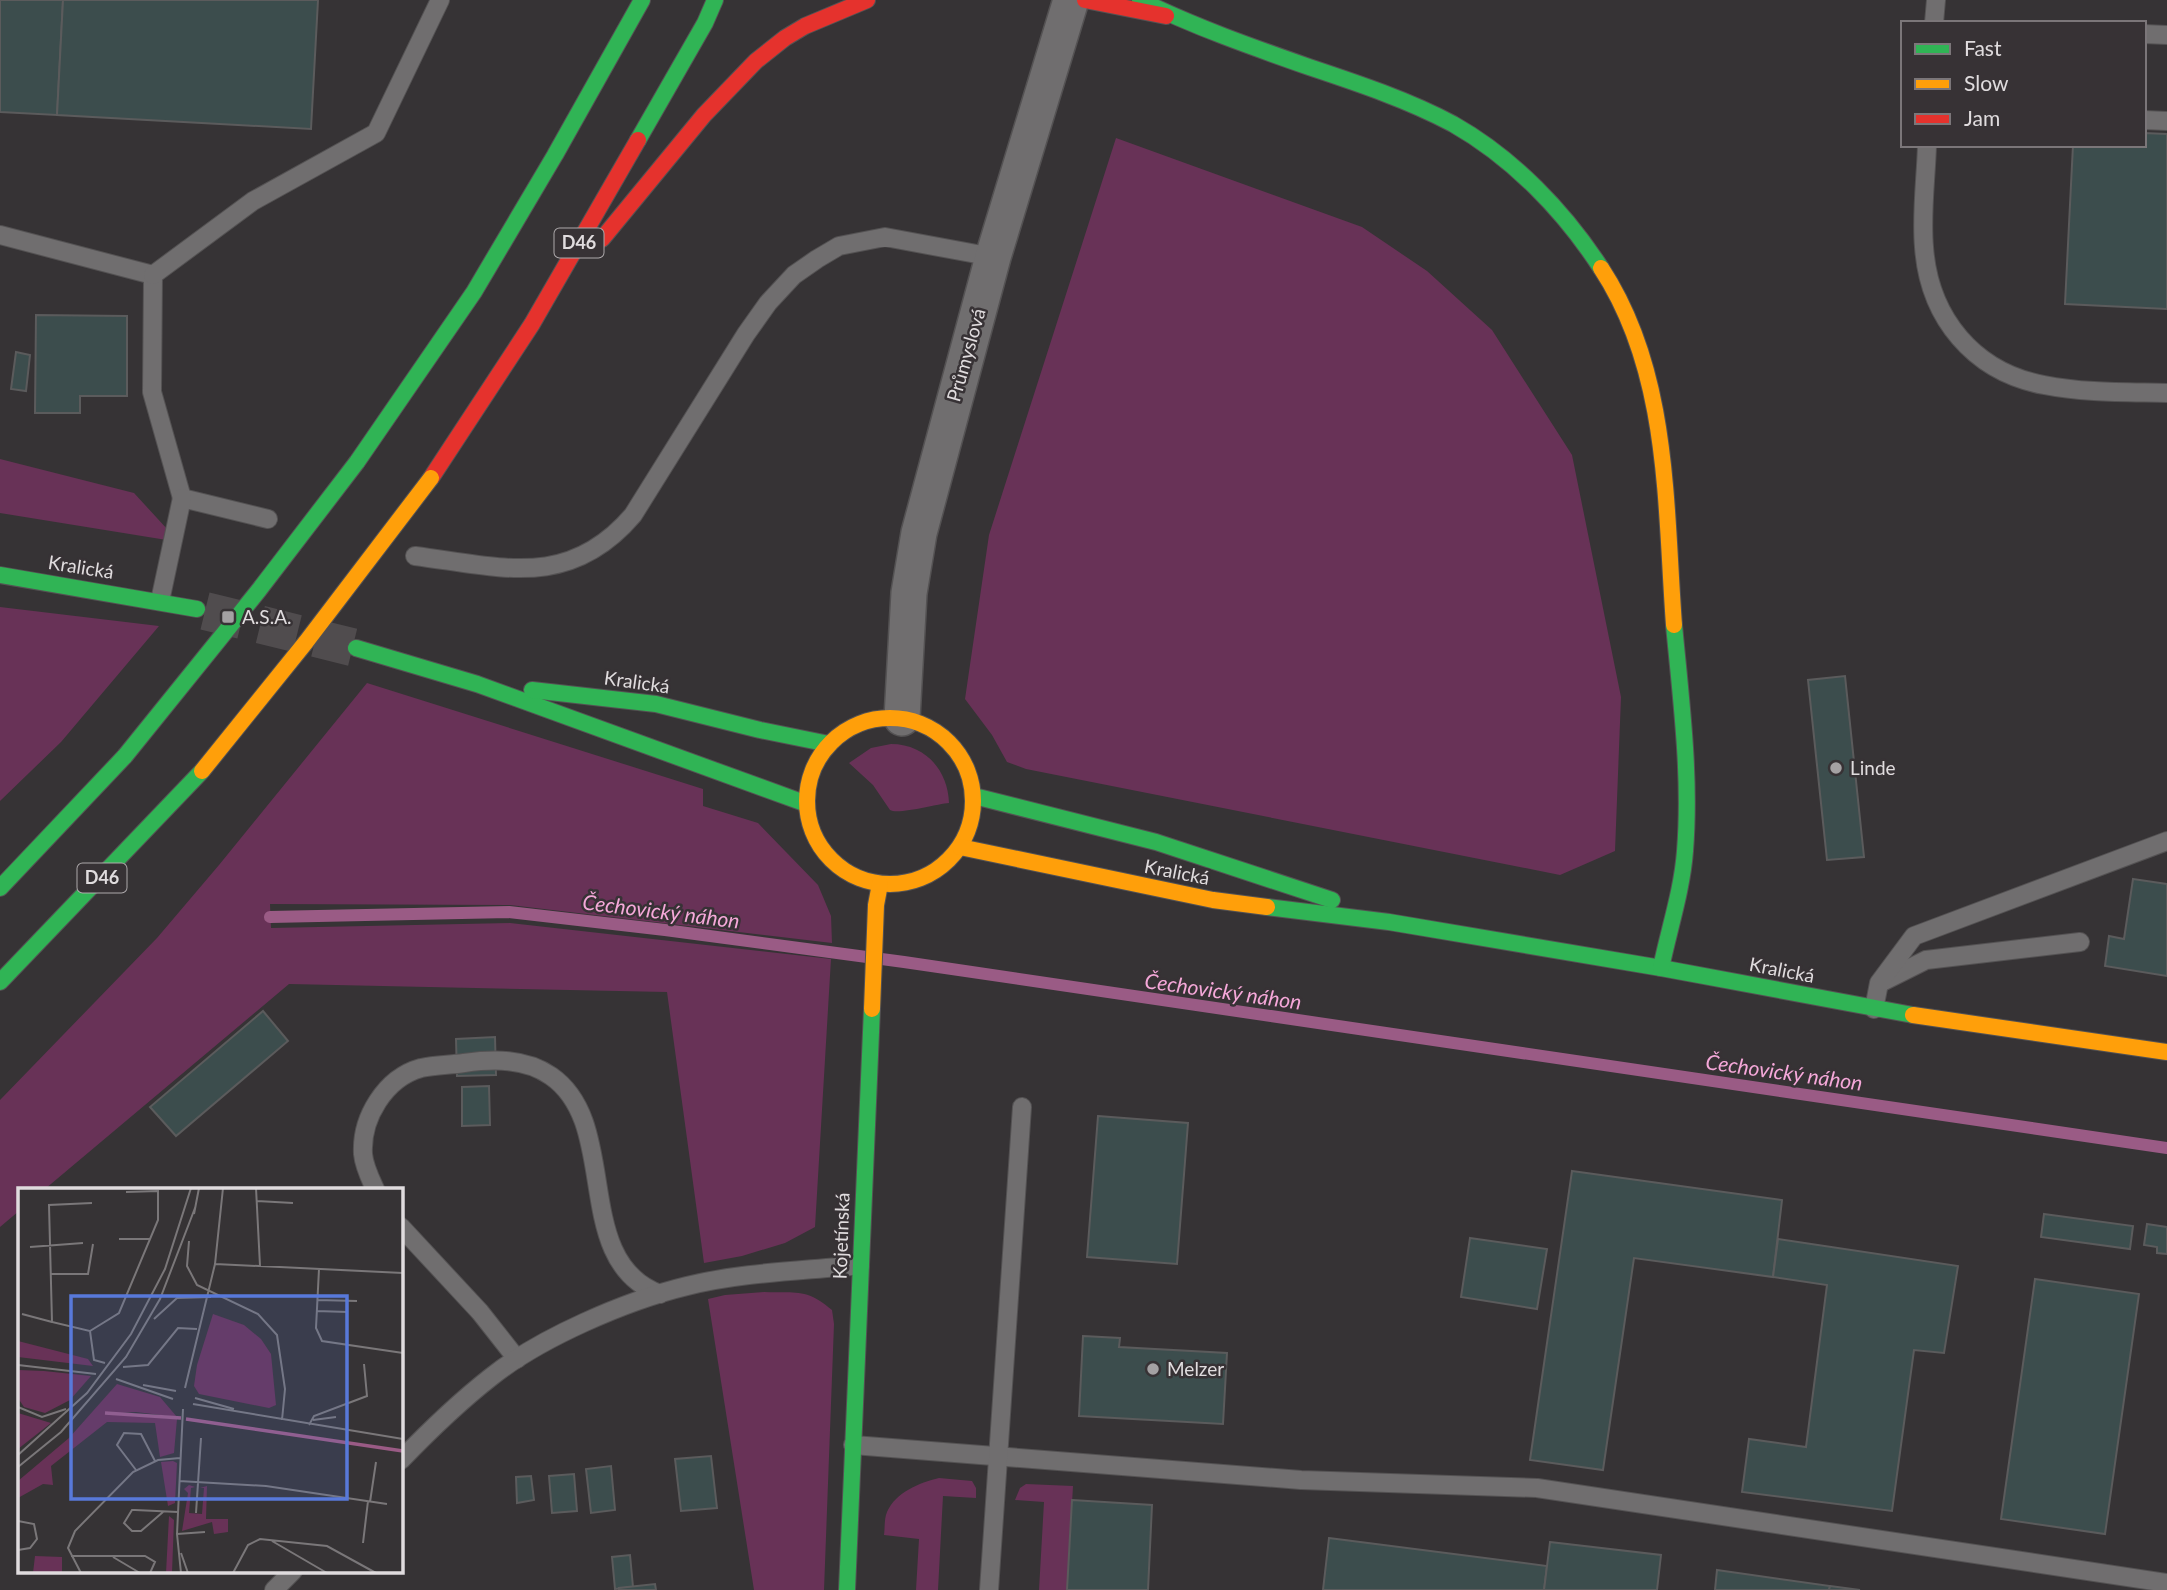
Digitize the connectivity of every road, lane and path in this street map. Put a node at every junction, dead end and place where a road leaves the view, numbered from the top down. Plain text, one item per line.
1 (440, 0) edge
2 (642, 0) edge
3 (715, 0) edge
4 (867, 0) edge
5 (1071, 0) edge
6 (1086, 0) edge
7 (1140, 0) edge
8 (1936, 0) edge
9 (1172, 17) junction
10 (1934, 21) edge
11 (2146, 34) edge
12 (2167, 35) edge
13 (2146, 120) edge
14 (2167, 121) edge
15 (1927, 147) edge
16 (0, 235) edge
17 (993, 257) junction
18 (153, 275) junction
19 (532, 324) junction
20 (2167, 393) edge
21 (182, 498) junction
22 (268, 519) dead end
23 (415, 556) dead end
24 (0, 575) edge
25 (160, 601) junction
26 (197, 609) tunnel mouth
27 (356, 648) tunnel mouth
28 (477, 684) junction
29 (901, 718) junction
30 (829, 744) junction
31 (125, 756) junction
32 (974, 796) junction
33 (807, 804) junction
34 (2167, 841) edge
35 (960, 847) junction
36 (11, 853) dead end
37 (880, 884) junction
38 (0, 888) edge
39 (1390, 922) junction
40 (2080, 942) dead end
41 (1661, 968) junction
42 (0, 982) edge
43 (1879, 983) junction
44 (1874, 1009) junction
45 (2167, 1052) edge
46 (1021, 1107) dead end
47 (375, 1188) edge
48 (402, 1228) edge
49 (860, 1265) junction
50 (660, 1294) junction
51 (517, 1359) junction
52 (853, 1445) junction
53 (999, 1456) junction
54 (402, 1459) edge
55 (292, 1572) edge
56 (2167, 1583) edge
57 (274, 1590) edge
58 (846, 1590) edge
59 (989, 1590) edge

1 - 18 lane
2 - 31 main road, bridge
3 - 19 main road, D46
4 - 19 main road
5 - 17 street, Průmyslová
6 - 9 main road
7 - 9 main road
8 - 10 lane
9 - 41 main road
11 - 12 lane
13 - 14 lane
15 - 20 lane
16 - 18 lane
17 - 23 lane
17 - 29 street, Průmyslová
18 - 21 lane
19 - 42 main road, D46, bridge
21 - 22 lane
21 - 25 lane
24 - 25 main road, Kralická
25 - 26 main road, Kralická
27 - 28 main road, Kralická
28 - 30 main road, Kralická
28 - 33 main road, Kralická
29 - 30 main road
29 - 32 main road
30 - 33 main road
31 - 36 main road
31 - 38 main road
32 - 35 main road
32 - 39 main road, Kralická
33 - 37 main road
34 - 43 lane
35 - 37 main road
35 - 39 main road, Kralická
37 - 49 main road, Kojetínská
39 - 41 main road, Kralická
40 - 43 lane
41 - 44 main road, Kralická
43 - 44 lane
44 - 45 main road, Kralická
46 - 53 lane
47 - 50 lane
48 - 51 lane
49 - 50 lane
49 - 52 main road, Kojetínská
50 - 51 lane
51 - 54 lane
52 - 53 lane
52 - 58 main road, Kojetínská
53 - 56 lane
53 - 59 lane
55 - 57 lane

